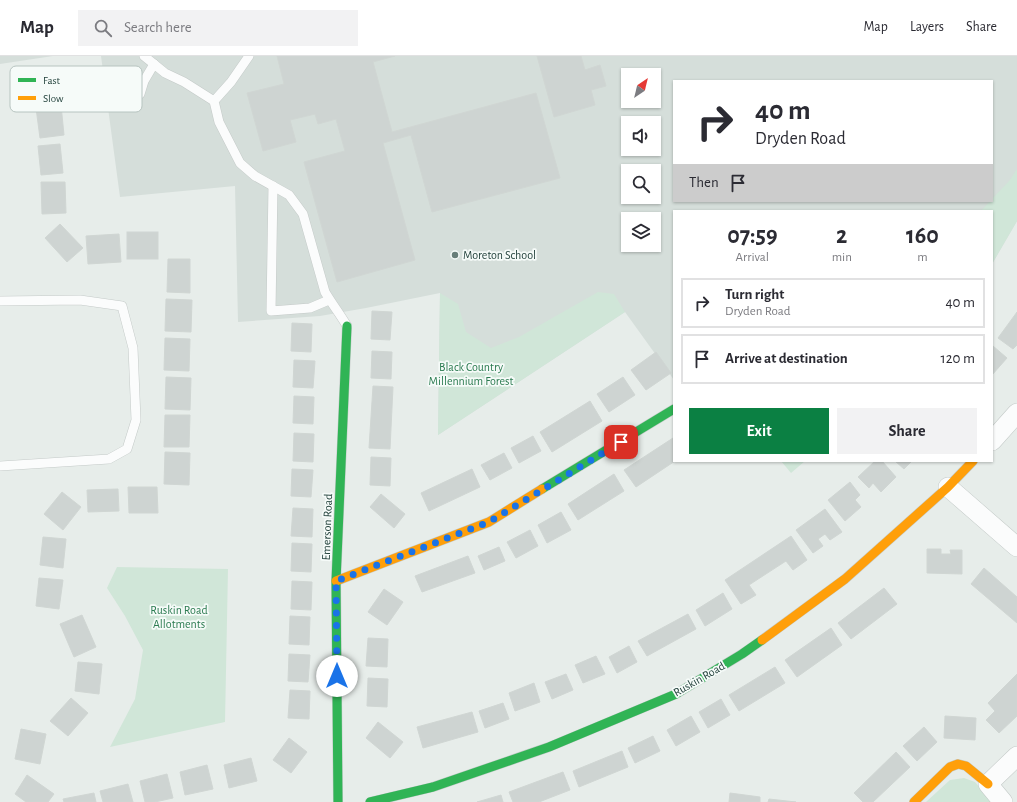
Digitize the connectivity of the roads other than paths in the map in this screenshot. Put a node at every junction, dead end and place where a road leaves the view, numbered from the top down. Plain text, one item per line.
1 (144, 56) edge
2 (248, 56) edge
3 (154, 64) junction
4 (142, 88) edge
5 (214, 101) junction
6 (273, 186) junction
7 (329, 300) junction
8 (0, 301) edge
9 (347, 326) joint
10 (673, 410) edge
11 (1017, 413) edge
12 (993, 440) edge
13 (972, 462) edge
14 (0, 466) edge
15 (948, 487) junction
16 (1017, 547) edge
17 (336, 581) junction
18 (1017, 756) edge
19 (988, 784) junction
20 (338, 802) edge
21 (370, 802) edge
22 (914, 802) edge
23 (1003, 802) edge

1 - 3 lane
2 - 5 lane
3 - 4 lane
3 - 5 lane
5 - 6 lane
6 - 7 lane
6 - 7 lane
7 - 9 lane
8 - 14 lane
9 - 17 street, Emerson Road
10 - 17 street
11 - 12 street
13 - 15 street, Ruskin Road
15 - 16 street
15 - 21 street, Ruskin Road
17 - 20 street, Emerson Road
18 - 19 street
19 - 22 street
19 - 23 street

